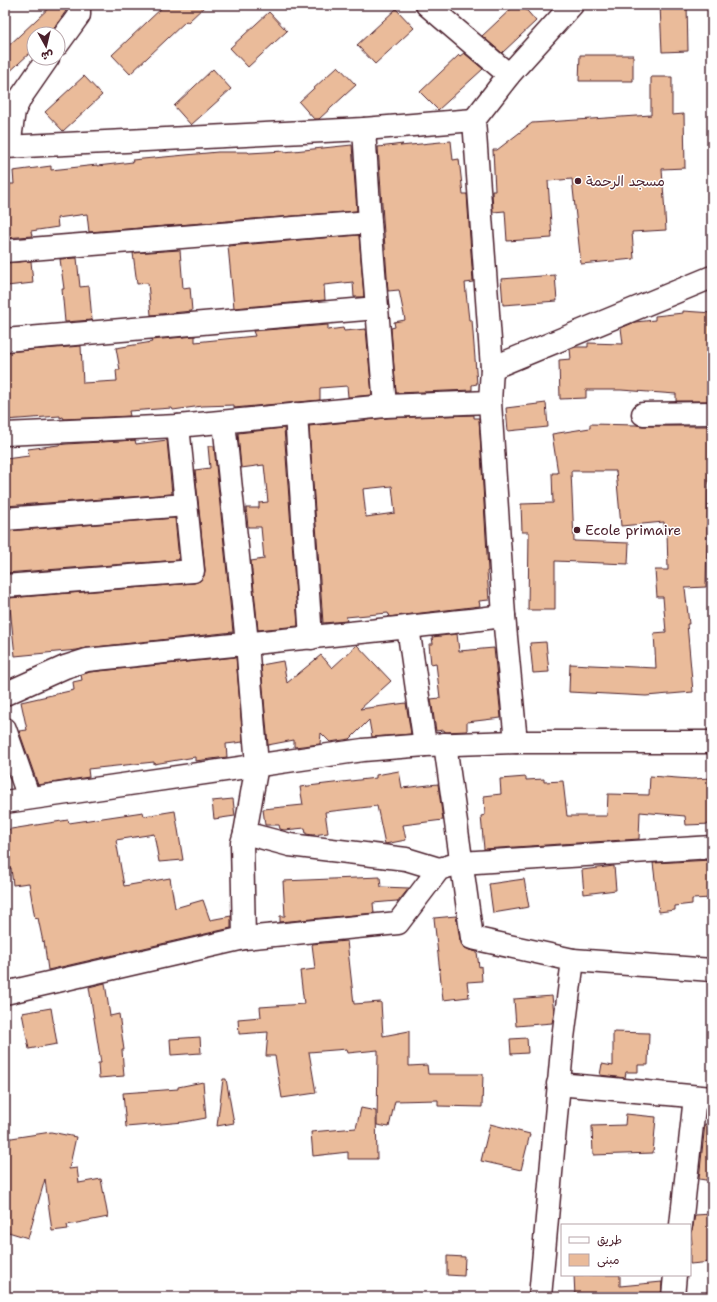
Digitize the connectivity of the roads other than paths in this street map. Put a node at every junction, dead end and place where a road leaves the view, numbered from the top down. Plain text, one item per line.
1 (80, 5) edge
2 (428, 5) edge
3 (572, 5) edge
4 (66, 33) edge
5 (42, 66) edge
6 (509, 75) junction
7 (474, 120) junction
8 (364, 129) junction
9 (7, 147) edge
10 (370, 222) junction
11 (5, 251) edge
12 (712, 277) edge
13 (377, 308) junction
14 (5, 340) edge
15 (492, 368) junction
16 (490, 402) junction
17 (385, 406) junction
18 (296, 414) junction
19 (643, 414) dead end
20 (712, 414) edge
21 (224, 422) junction
22 (178, 426) junction
23 (5, 434) edge
24 (186, 505) junction
25 (5, 519) edge
26 (5, 586) edge
27 (504, 616) junction
28 (408, 628) junction
29 (311, 638) junction
30 (246, 643) junction
31 (5, 694) edge
32 (5, 729) edge
33 (516, 742) junction
34 (712, 742) edge
35 (435, 745) junction
36 (257, 765) junction
37 (29, 798) junction
38 (5, 802) edge
39 (245, 833) junction
40 (712, 847) edge
41 (461, 863) junction
42 (439, 869) junction
43 (244, 938) junction
44 (573, 960) junction
45 (712, 970) edge
46 (5, 993) edge
47 (558, 1084) junction
48 (704, 1097) edge
49 (681, 1224) edge
50 (675, 1276) edge
51 (540, 1297) edge
52 (672, 1297) edge

1 - 4 street
2 - 6 street
3 - 6 street
5 - 9 street
6 - 7 street
7 - 8 street
7 - 15 street
8 - 9 street
8 - 10 street
10 - 11 street
10 - 13 street
12 - 15 street
13 - 14 street
13 - 17 street
15 - 16 street
16 - 17 street
16 - 27 street
17 - 18 street
18 - 21 street
18 - 29 street
19 - 20 street
21 - 22 street
21 - 30 street
22 - 23 street
22 - 24 street
24 - 25 street
24 - 26 street
27 - 28 street
27 - 33 street
28 - 29 street
28 - 35 street
29 - 30 street
30 - 31 street
30 - 36 street
32 - 37 street
33 - 34 street
33 - 35 street
35 - 36 street
35 - 41 street
36 - 37 street
36 - 39 street
37 - 38 street
39 - 42 street
39 - 43 street
40 - 41 street
41 - 42 street
41 - 44 street
42 - 43 street
43 - 46 street
44 - 45 street
44 - 47 street
47 - 48 street
47 - 51 street
48 - 49 street
50 - 52 street

